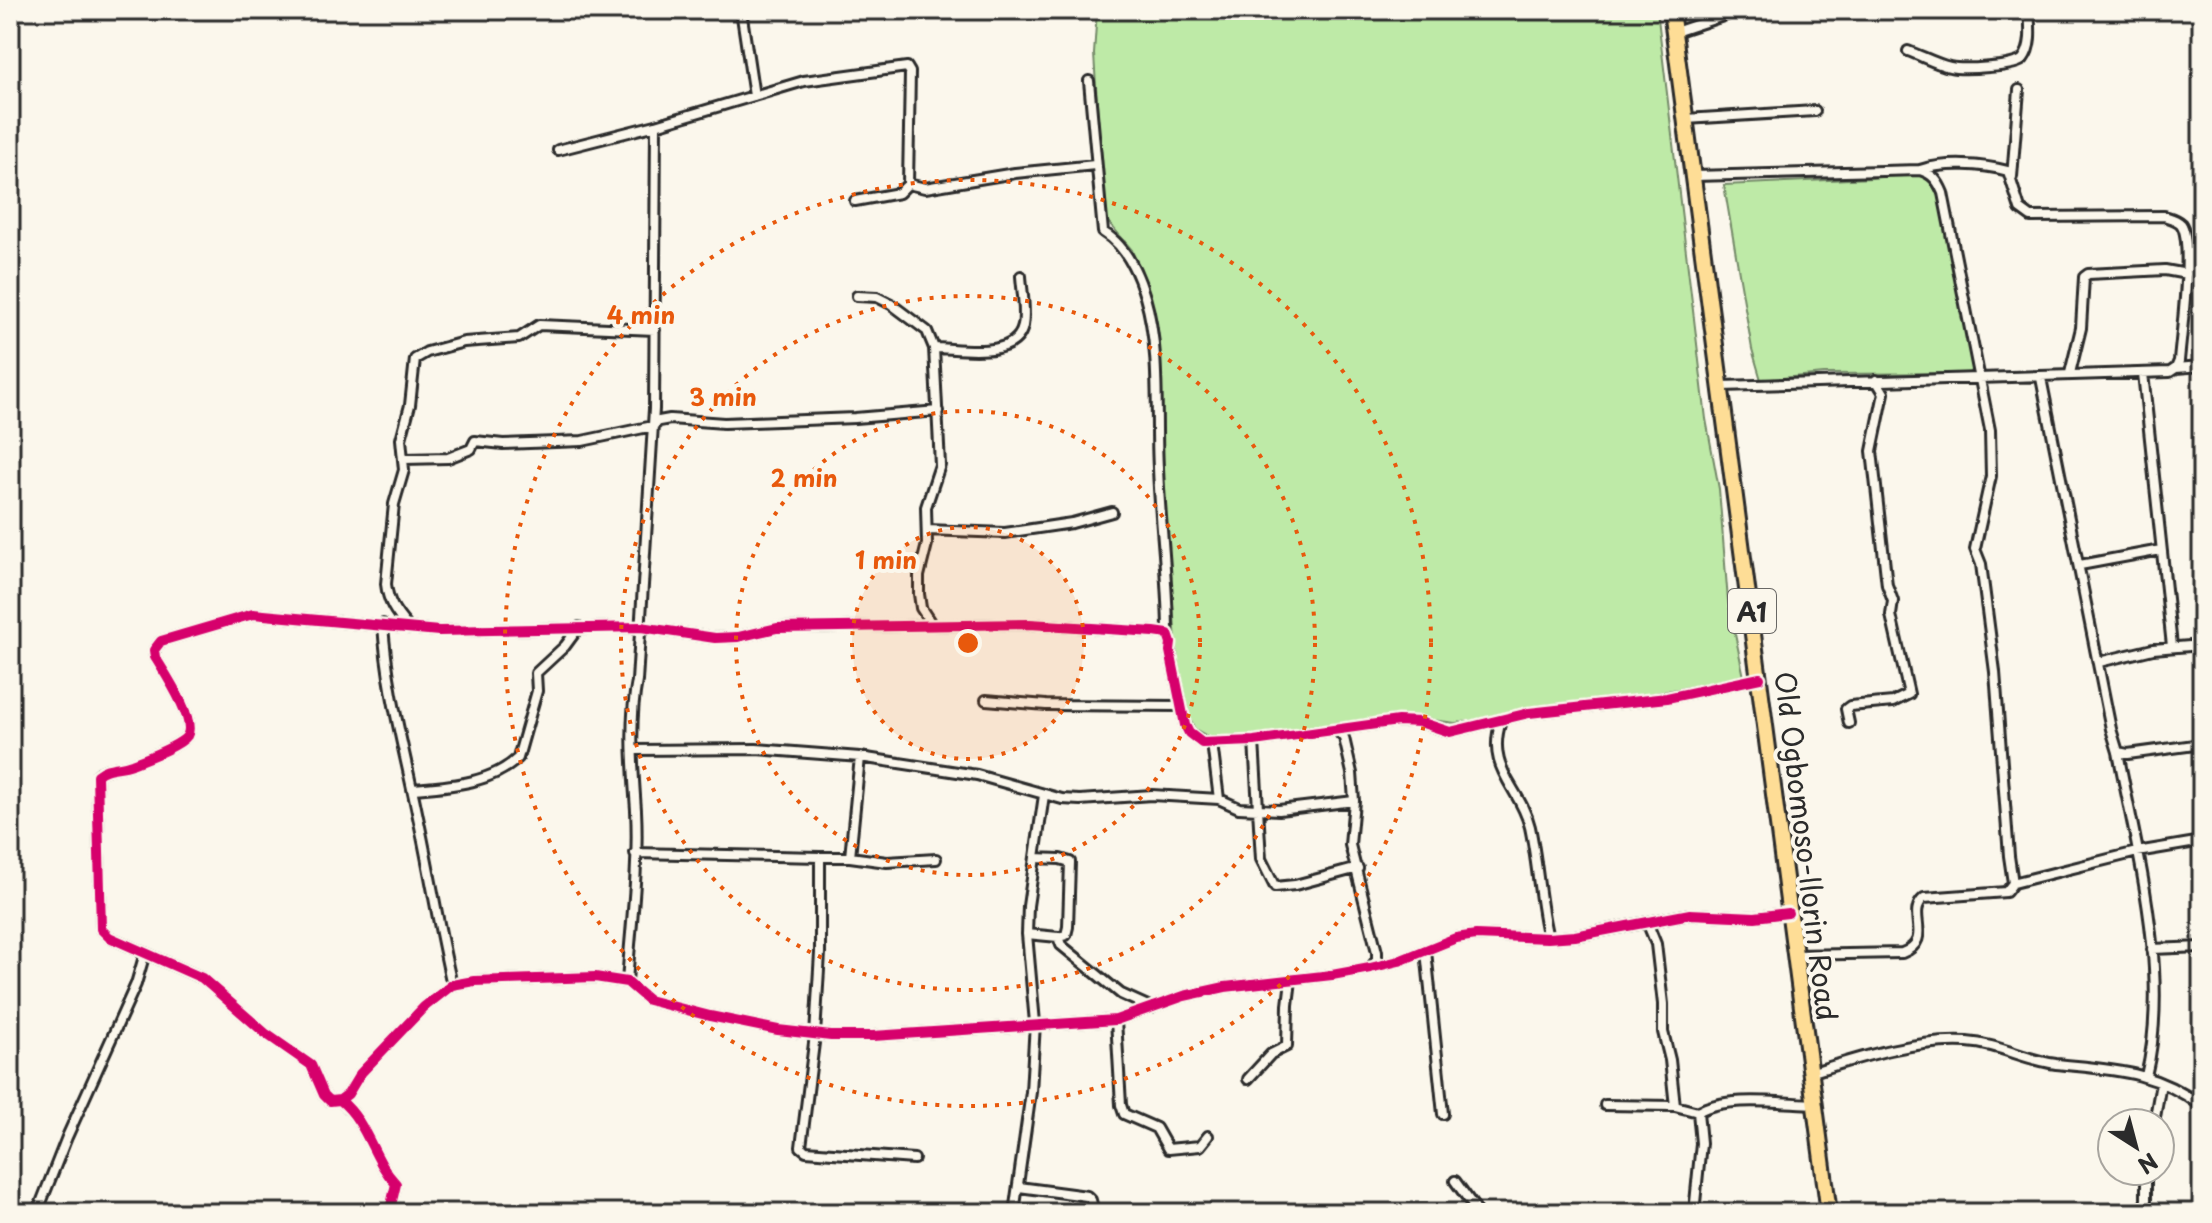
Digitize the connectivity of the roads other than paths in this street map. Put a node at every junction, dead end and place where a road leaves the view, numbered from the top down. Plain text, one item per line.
1 (741, 10) edge
2 (1671, 10) edge
3 (1741, 10) edge
4 (2029, 10) edge
5 (1675, 32) junction
6 (1908, 51) dead end
7 (1089, 81) dead end
8 (2019, 90) dead end
9 (754, 96) junction
10 (1815, 111) dead end
11 (1686, 119) junction
12 (656, 125) junction
13 (558, 150) dead end
14 (1095, 165) junction
15 (1920, 170) junction
16 (1694, 176) junction
17 (2012, 178) junction
18 (908, 184) junction
19 (855, 201) dead end
20 (2187, 274) junction
21 (1021, 276) dead end
22 (857, 296) dead end
23 (655, 330) junction
24 (934, 348) junction
25 (2202, 366) edge
26 (2176, 368) junction
27 (2070, 373) junction
28 (2143, 373) junction
29 (1978, 378) junction
30 (2041, 378) junction
31 (1876, 380) junction
32 (1722, 386) junction
33 (938, 411) junction
34 (653, 426) junction
35 (404, 459) junction
36 (1112, 512) dead end
37 (927, 530) junction
38 (2161, 550) junction
39 (2080, 565) junction
40 (383, 624) junction
41 (932, 625) junction
42 (407, 627) junction
43 (579, 627) junction
44 (641, 627) junction
45 (1168, 634) junction
46 (2202, 645) edge
47 (2172, 646) junction
48 (2099, 662) junction
49 (1760, 678) junction
50 (986, 700) dead end
51 (1180, 706) junction
52 (1501, 721) junction
53 (1849, 723) dead end
54 (1337, 730) junction
55 (1254, 741) junction
56 (1212, 743) junction
57 (2202, 744) edge
58 (635, 750) junction
59 (2118, 752) junction
60 (860, 757) junction
61 (413, 789) junction
62 (1044, 795) junction
63 (1219, 799) junction
64 (1354, 801) junction
65 (1259, 808) junction
66 (2202, 841) edge
67 (2137, 852) junction
68 (635, 853) junction
69 (820, 857) junction
70 (850, 857) junction
71 (1035, 858) junction
72 (936, 859) dead end
73 (1358, 868) junction
74 (2013, 883) junction
75 (1788, 913) junction
76 (1647, 922) junction
77 (1027, 934) junction
78 (1058, 937) junction
79 (1548, 938) junction
80 (2202, 947) edge
81 (2152, 949) junction
82 (1426, 951) junction
83 (145, 953) junction
84 (1794, 955) junction
85 (1370, 968) junction
86 (1291, 980) junction
87 (627, 982) junction
88 (452, 985) junction
89 (1152, 1008) junction
90 (1116, 1020) junction
91 (1035, 1023) junction
92 (815, 1035) junction
93 (1810, 1073) junction
94 (2146, 1076) junction
95 (1248, 1079) dead end
96 (2161, 1083) junction
97 (340, 1100) junction
98 (1814, 1104) junction
99 (1605, 1105) dead end
100 (1675, 1106) junction
101 (2202, 1106) edge
102 (2157, 1107) edge
103 (1698, 1112) junction
104 (1443, 1114) dead end
105 (1208, 1136) dead end
106 (914, 1159) dead end
107 (1455, 1181) dead end
108 (1019, 1187) junction
109 (2146, 1187) edge
110 (2146, 1212) edge
111 (37, 1213) edge
112 (400, 1213) edge
113 (1014, 1213) edge
114 (1094, 1213) edge
115 (1476, 1213) edge
116 (1694, 1213) edge
117 (1829, 1213) edge
118 (2085, 1213) edge

1 - 9 street
2 - 5 highway, Old Ogbomoso-Ilorin Road / A1
3 - 5 street
4 - 6 street
5 - 11 highway, Old Ogbomoso-Ilorin Road / A1
7 - 14 street
8 - 17 street
9 - 12 street
9 - 18 street
10 - 11 street
11 - 16 highway, Old Ogbomoso-Ilorin Road / A1
12 - 13 street
12 - 23 street
14 - 18 street
14 - 45 street
15 - 16 street
15 - 17 street
15 - 29 street
16 - 32 highway, Old Ogbomoso-Ilorin Road / A1
17 - 20 street
18 - 19 street
20 - 26 street
20 - 27 street
21 - 24 street
22 - 24 street
23 - 34 street
23 - 35 street
24 - 33 street
25 - 26 street
26 - 28 street
27 - 28 street
27 - 30 street
28 - 38 street
29 - 30 street
29 - 31 street
29 - 74 street
30 - 39 street
31 - 32 street
31 - 53 street
32 - 49 highway, Old Ogbomoso-Ilorin Road / A1
33 - 34 street
33 - 37 street
34 - 35 street
34 - 44 street
35 - 42 street
36 - 37 street
37 - 41 street
38 - 39 street
38 - 47 street
39 - 48 street
40 - 42 street
40 - 61 street
40 - 83 street
41 - 44 street
41 - 45 street
42 - 43 street
43 - 44 street
43 - 61 street
44 - 58 street
45 - 51 street
46 - 47 street
47 - 48 street
48 - 59 street
49 - 52 street
49 - 75 highway, Old Ogbomoso-Ilorin Road / A1
50 - 51 street
51 - 56 street
52 - 54 street
52 - 79 street
54 - 55 street
54 - 64 street
55 - 56 street
55 - 65 street
56 - 63 street
57 - 59 street
58 - 60 street
58 - 68 street
59 - 67 street
60 - 62 street
60 - 70 street
61 - 88 street
62 - 63 street
62 - 71 street
63 - 65 street
64 - 65 street
64 - 73 street
65 - 73 street
66 - 67 street
67 - 74 street
67 - 81 street
68 - 69 street
68 - 87 street
69 - 70 street
69 - 92 street
70 - 72 street
71 - 77 street
71 - 78 street
73 - 85 street
74 - 84 street
75 - 76 street
75 - 84 highway, Old Ogbomoso-Ilorin Road / A1
76 - 79 street
76 - 100 street
77 - 78 street
77 - 91 street
78 - 89 street
79 - 82 street
80 - 81 street
81 - 94 street
82 - 85 street
82 - 104 street
83 - 97 street
83 - 111 street
84 - 93 highway, Old Ogbomoso-Ilorin Road / A1
85 - 86 street
86 - 89 street
86 - 95 street
87 - 88 street
87 - 92 street
88 - 97 street
89 - 90 street
90 - 91 street
90 - 105 street
91 - 92 street
91 - 108 street
92 - 106 street
93 - 94 street
93 - 98 highway, Old Ogbomoso-Ilorin Road / A1
94 - 96 street
96 - 101 street
96 - 102 street
97 - 112 street
98 - 103 street
98 - 117 highway, Old Ogbomoso-Ilorin Road / A1
99 - 100 street
100 - 103 street
103 - 116 street
107 - 115 street
108 - 113 street
108 - 114 street
109 - 110 street
110 - 118 street

